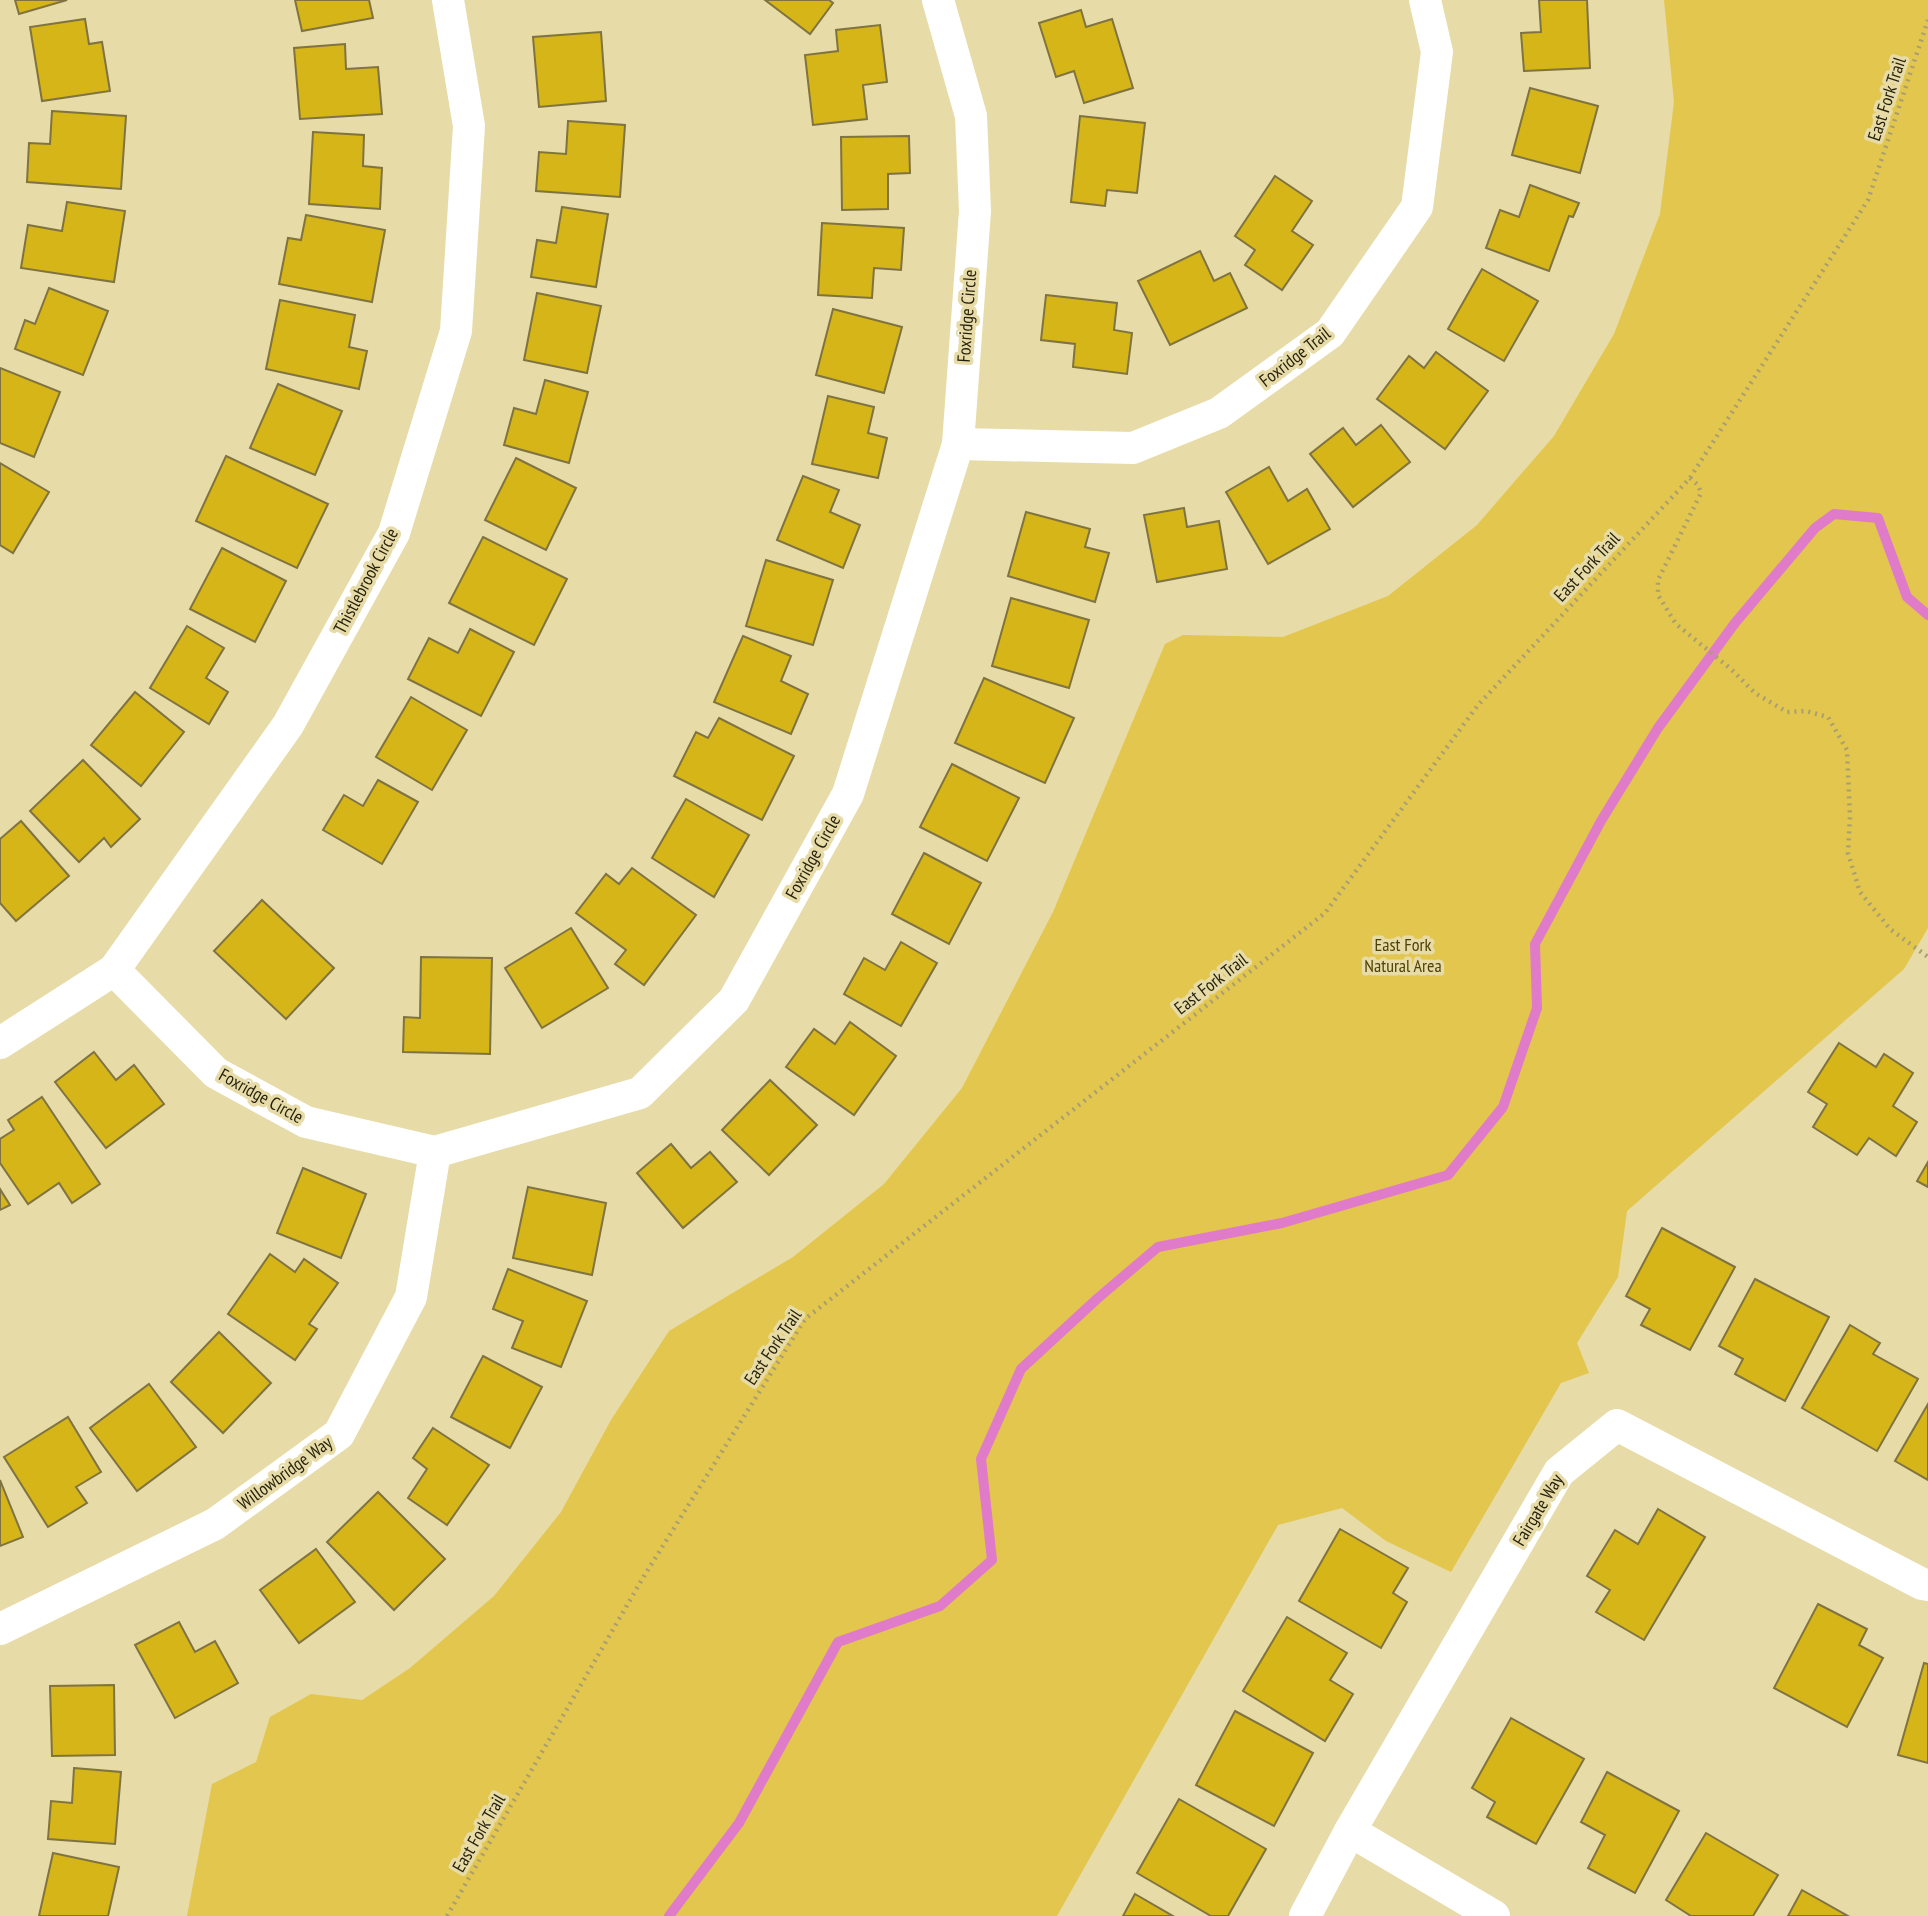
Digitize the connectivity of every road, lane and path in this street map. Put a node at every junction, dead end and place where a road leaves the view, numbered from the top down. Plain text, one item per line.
1 (448, 0) edge
2 (938, 0) edge
3 (1425, 0) edge
4 (1928, 20) edge
5 (958, 444) junction
6 (1690, 478) junction
7 (1928, 957) edge
8 (114, 970) junction
9 (0, 1043) edge
10 (435, 1152) junction
11 (1928, 1585) edge
12 (0, 1629) edge
13 (1350, 1831) junction
14 (447, 1916) edge
15 (1305, 1916) edge
16 (1494, 1916) edge

1 - 8 street, Thistlebrook Circle
2 - 5 street, Foxridge Circle
3 - 5 street, Foxridge Trail
4 - 6 path, East Fork Trail
5 - 10 street, Foxridge Circle
6 - 7 path
6 - 14 path, East Fork Trail
8 - 9 street, Thistlebrook Circle
8 - 10 street, Foxridge Circle
10 - 12 street, Willowbridge Way
11 - 13 street, Fairgate Way
13 - 15 street, Fairgate Way
13 - 16 street

